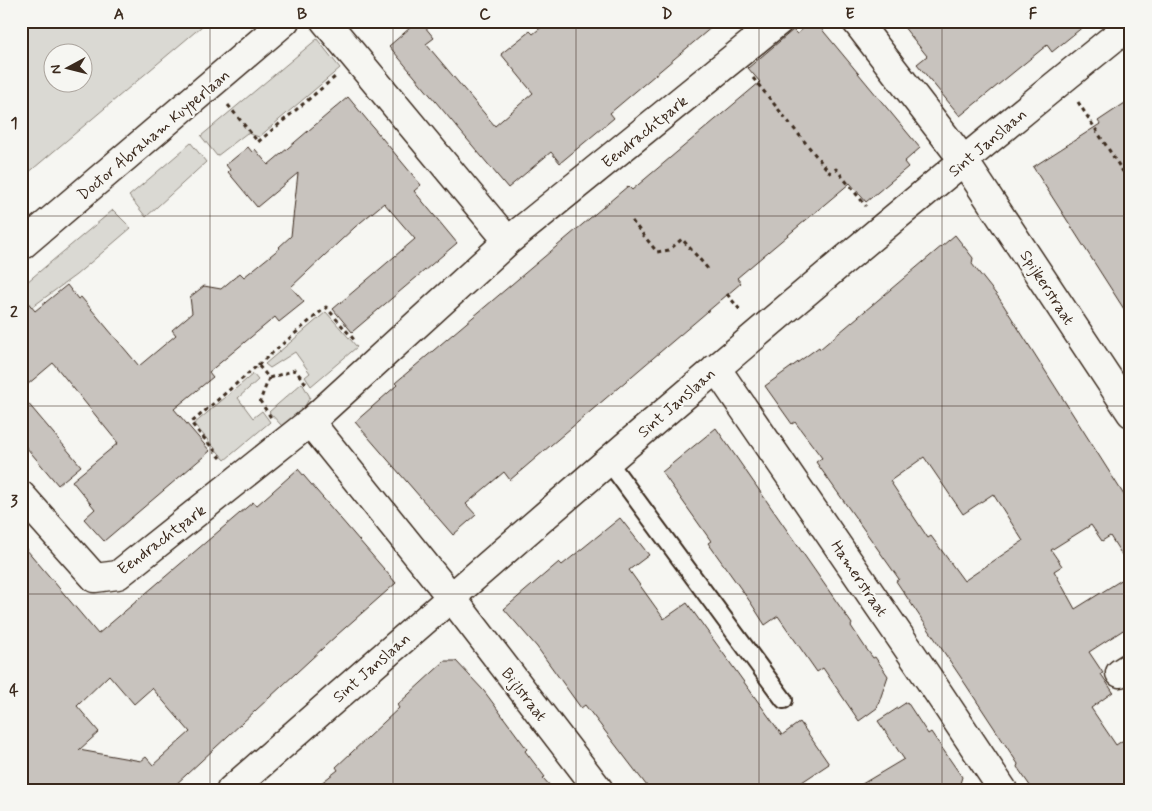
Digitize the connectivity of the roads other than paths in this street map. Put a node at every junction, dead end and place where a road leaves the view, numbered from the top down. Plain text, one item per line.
1 (285, 21) edge
2 (325, 21) edge
3 (779, 21) edge
4 (856, 21) edge
5 (1131, 24) edge
6 (964, 160) junction
7 (508, 241) junction
8 (21, 246) edge
9 (716, 368) junction
10 (1131, 413) edge
11 (318, 416) junction
12 (608, 461) junction
13 (21, 495) edge
14 (451, 597) junction
15 (784, 700) dead end
16 (231, 790) edge
17 (599, 790) edge
18 (1002, 790) edge

1 - 8 street, Doctor Abraham Kuyperlaan
2 - 7 street
3 - 7 street, Eendrachtpark
4 - 6 street
5 - 6 street, Sint Janslaan
6 - 9 street, Sint Janslaan
6 - 10 street, Spijkerstraat
7 - 11 street, Eendrachtpark
9 - 12 street, Sint Janslaan
9 - 18 street, Hamerstraat
11 - 13 street, Eendrachtpark
11 - 14 street
12 - 14 street, Sint Janslaan
12 - 15 lane
14 - 16 street, Sint Janslaan
14 - 17 street, Bijlstraat

